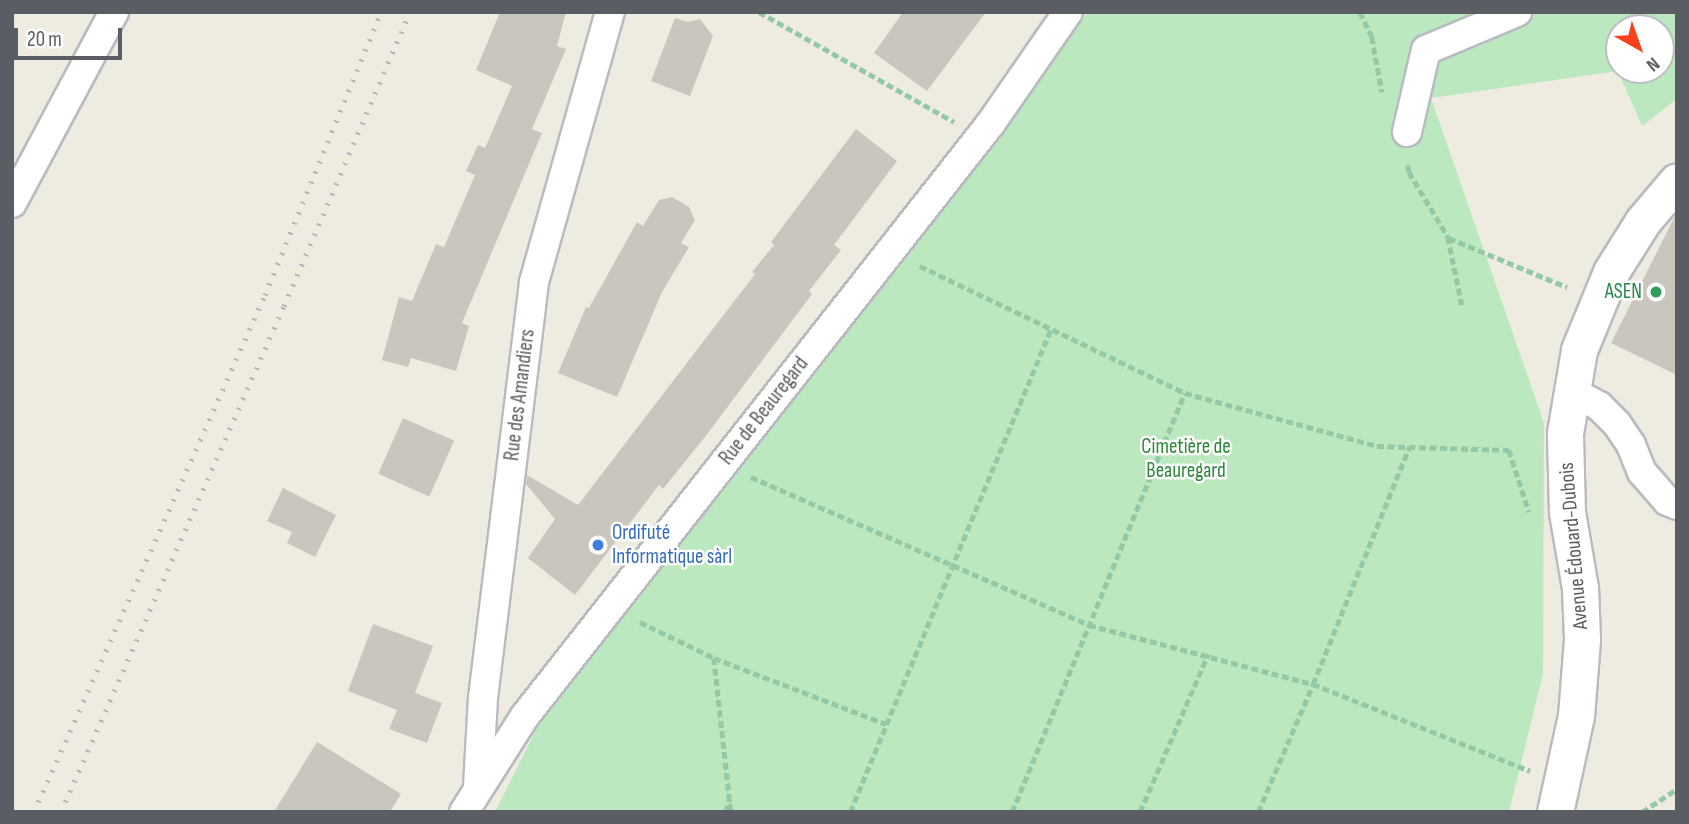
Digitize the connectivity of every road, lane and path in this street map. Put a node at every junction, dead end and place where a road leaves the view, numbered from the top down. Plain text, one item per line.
1 (114, 12) edge
2 (611, 12) edge
3 (759, 12) edge
4 (1068, 12) edge
5 (1360, 12) edge
6 (1517, 12) edge
7 (1407, 132) junction
8 (980, 136) junction
9 (1677, 181) edge
10 (12, 203) edge
11 (1448, 237) junction
12 (915, 264) dead end
13 (1578, 292) dead end
14 (1462, 305) dead end
15 (1051, 329) junction
16 (1572, 391) junction
17 (1185, 393) junction
18 (1409, 447) junction
19 (757, 465) dead end
20 (749, 476) junction
21 (741, 486) dead end
22 (1677, 505) edge
23 (1530, 514) dead end
24 (953, 565) junction
25 (644, 610) dead end
26 (1089, 625) junction
27 (1208, 654) junction
28 (714, 658) junction
29 (1312, 684) junction
30 (886, 724) junction
31 (1535, 759) dead end
32 (1677, 789) edge
33 (729, 800) junction
34 (471, 804) edge
35 (725, 812) edge
36 (731, 812) edge
37 (850, 812) edge
38 (1012, 812) edge
39 (1140, 812) edge
40 (1258, 812) edge
41 (1555, 812) edge
42 (1642, 812) edge

1 - 10 street
2 - 34 street, Rue des Amandiers
3 - 8 path
4 - 8 street, Rue de Beauregard
5 - 7 path
6 - 7 street
7 - 11 path
8 - 34 street, Rue de Beauregard
9 - 16 street, Avenue Édouard-Dubois
11 - 13 path
11 - 14 path
12 - 15 path
15 - 17 path
15 - 24 path
16 - 22 street
16 - 41 street, Avenue Édouard-Dubois
17 - 18 path
17 - 26 path
18 - 23 path
18 - 29 path
19 - 20 path
20 - 21 path
20 - 24 path
24 - 26 path
24 - 30 path
25 - 28 path
26 - 27 path
26 - 38 path
27 - 29 path
27 - 39 path
28 - 30 path
28 - 33 path
29 - 31 path
29 - 40 path
30 - 37 path
32 - 42 path
33 - 35 path
33 - 36 path

